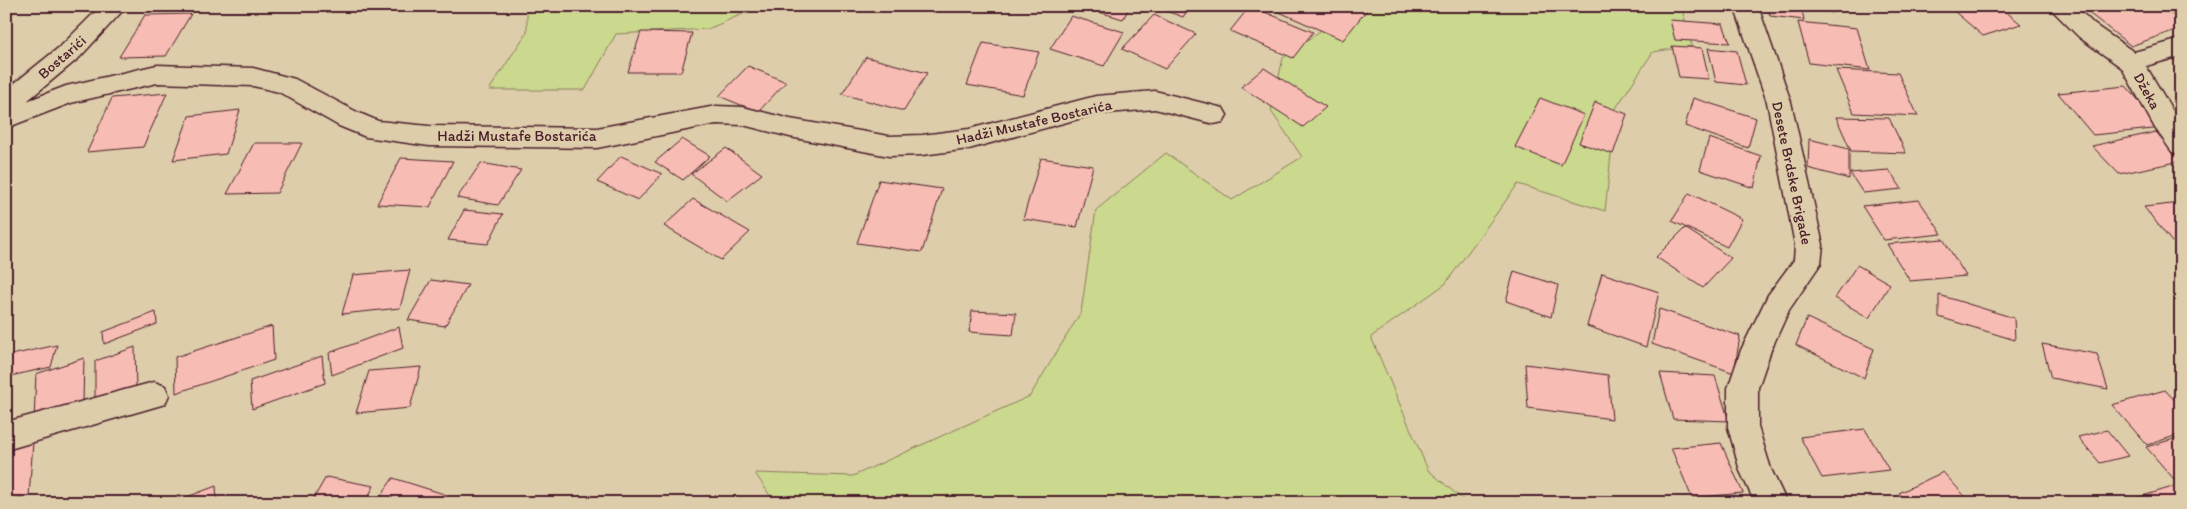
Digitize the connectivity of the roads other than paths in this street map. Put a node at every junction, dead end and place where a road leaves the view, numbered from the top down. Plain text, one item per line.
1 (116, 6) edge
2 (1746, 6) edge
3 (2060, 6) edge
4 (2181, 47) edge
5 (2130, 62) junction
6 (6, 104) edge
7 (1214, 115) dead end
8 (6, 119) edge
9 (2181, 145) edge
10 (154, 395) dead end
11 (6, 436) edge
12 (1771, 503) edge

1 - 6 street, Bostarići
2 - 12 street, Desete Brdske Brigade
3 - 5 street, Džeka
4 - 5 street, Džeka
5 - 9 street, Džeka
7 - 8 street, Hadži Mustafe Bostarića
10 - 11 street

